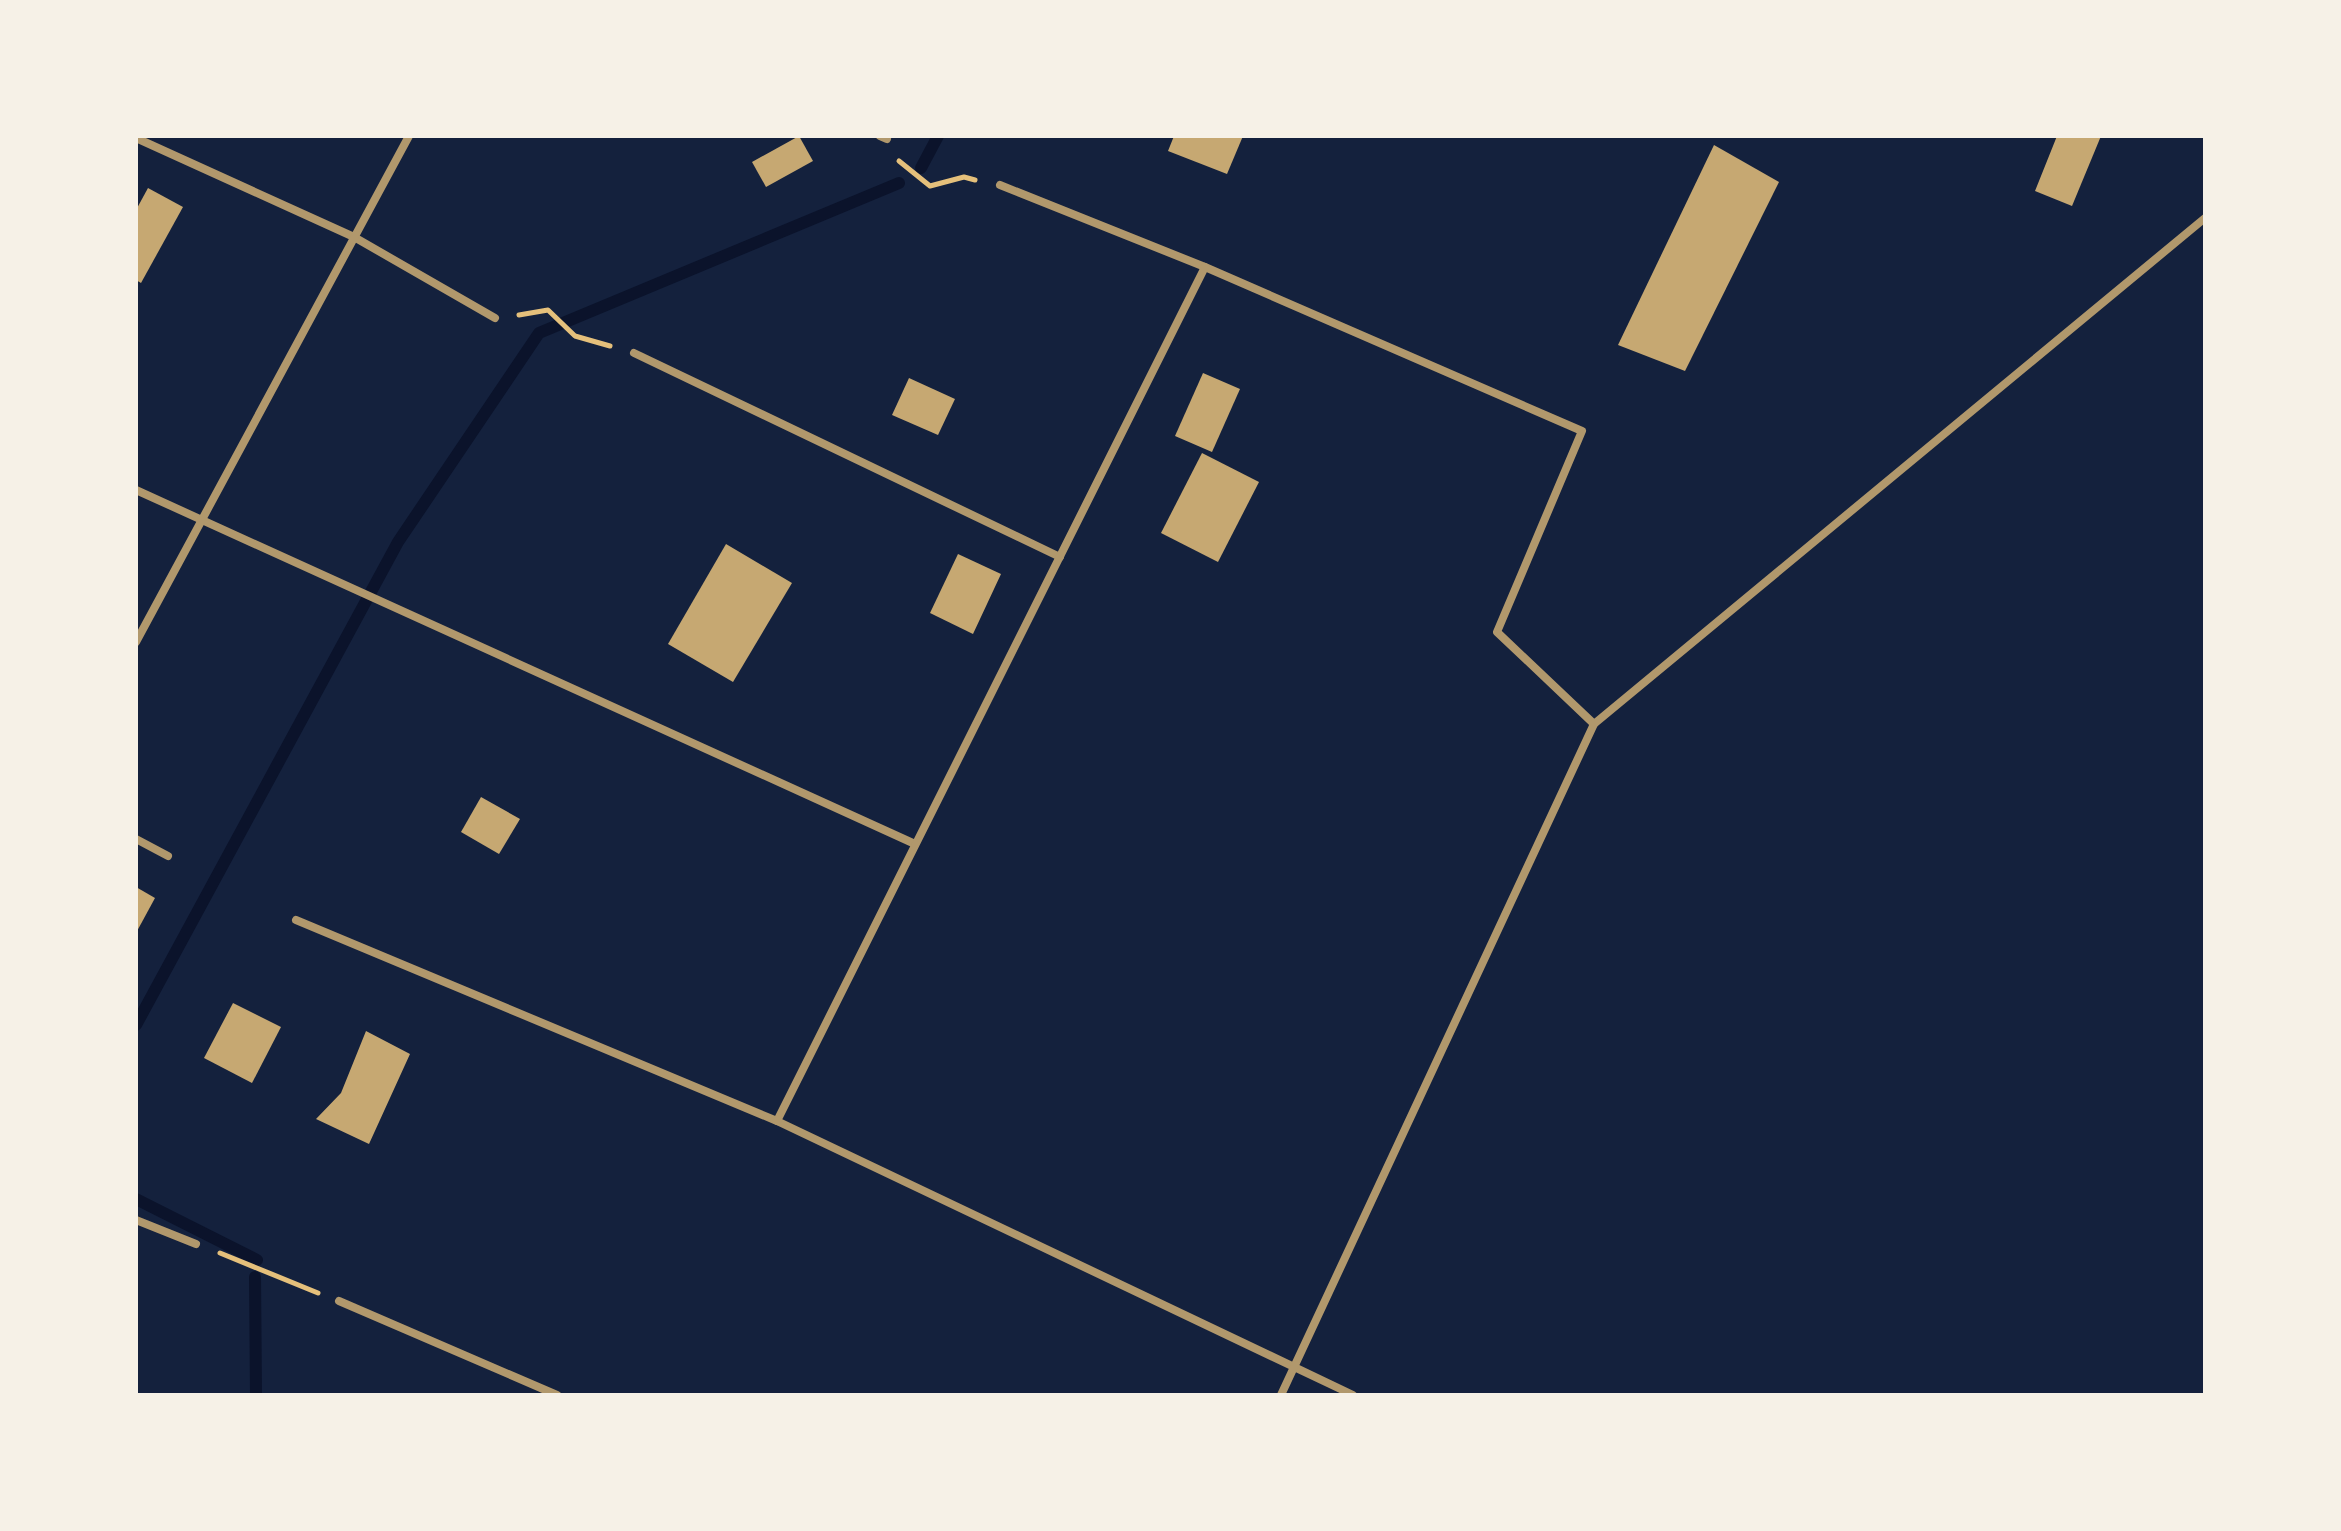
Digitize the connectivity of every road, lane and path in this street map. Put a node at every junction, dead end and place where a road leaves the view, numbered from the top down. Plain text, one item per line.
1 (409, 136) edge
2 (136, 138) edge
3 (883, 138) edge
4 (1000, 185) joint
5 (2205, 218) edge
6 (354, 237) junction
7 (1205, 267) junction
8 (548, 310) dead end
9 (495, 318) dead end
10 (634, 353) joint
11 (136, 490) edge
12 (202, 519) junction
13 (1060, 557) junction
14 (136, 642) edge
15 (1594, 724) junction
16 (136, 839) edge
17 (915, 844) junction
18 (168, 856) dead end
19 (296, 920) dead end
20 (777, 1121) junction
21 (136, 1220) edge
22 (196, 1244) joint
23 (339, 1301) joint
24 (1294, 1367) junction
25 (557, 1395) edge
26 (1281, 1395) edge
27 (1353, 1395) edge

1 - 6 street
2 - 6 street
3 - 4 path
4 - 7 street
5 - 15 street
6 - 9 street
6 - 12 street
7 - 13 street
7 - 15 street
8 - 10 path
10 - 13 street
11 - 12 street
12 - 14 street
12 - 17 street
13 - 17 street
15 - 24 street
16 - 18 street
17 - 20 street
19 - 20 street
20 - 24 street
21 - 22 street
22 - 23 path
23 - 25 street
24 - 26 street
24 - 27 street

